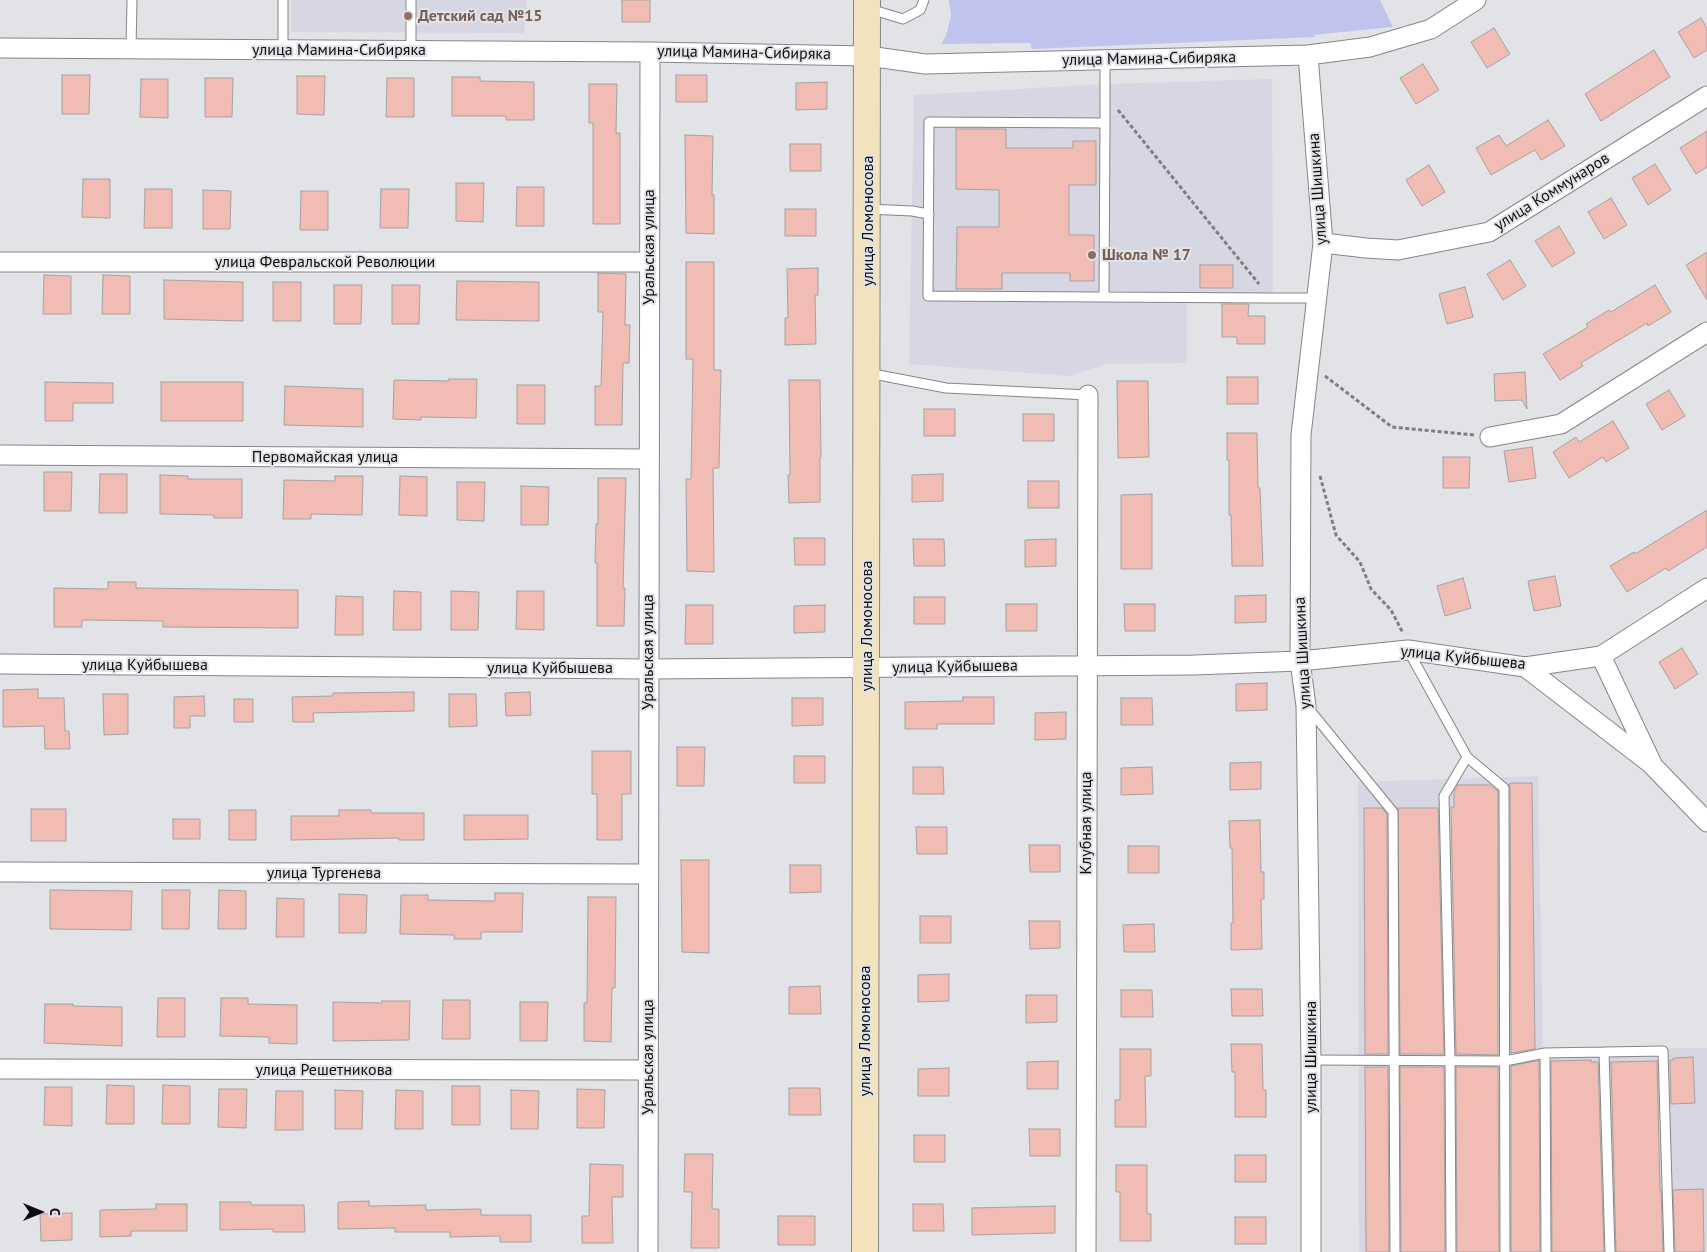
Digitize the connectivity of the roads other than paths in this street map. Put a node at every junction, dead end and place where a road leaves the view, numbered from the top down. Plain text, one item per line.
1 (132, 0) edge
2 (282, 0) edge
3 (411, 0) edge
4 (924, 0) edge
5 (1476, 0) edge
6 (863, 3) edge
7 (0, 48) edge
8 (131, 48) junction
9 (283, 49) junction
10 (411, 50) junction
11 (650, 52) junction
12 (1308, 55) junction
13 (868, 56) junction
14 (1105, 60) junction
15 (1707, 96) edge
16 (1105, 123) junction
17 (868, 209) junction
18 (929, 214) junction
19 (1323, 242) junction
20 (0, 262) edge
21 (649, 262) junction
22 (1104, 297) junction
23 (1316, 298) junction
24 (1707, 332) edge
25 (868, 373) junction
26 (1088, 395) joint
27 (1490, 437) road end
28 (0, 455) edge
29 (649, 459) junction
30 (1707, 588) edge
31 (1408, 650) junction
32 (1601, 656) junction
33 (1300, 661) junction
34 (0, 664) edge
35 (1086, 666) junction
36 (1525, 666) junction
37 (867, 668) junction
38 (648, 669) junction
39 (1306, 706) junction
40 (1467, 757) junction
41 (1653, 766) junction
42 (1707, 822) edge
43 (0, 872) edge
44 (648, 874) junction
45 (1604, 1052) junction
46 (1545, 1054) junction
47 (1311, 1060) junction
48 (1450, 1061) junction
49 (1505, 1061) junction
50 (1394, 1062) junction
51 (0, 1069) edge
52 (648, 1070) junction
53 (648, 1252) edge
54 (865, 1252) edge
55 (1086, 1252) edge
56 (1311, 1252) edge
57 (1395, 1252) edge
58 (1452, 1252) edge
59 (1506, 1252) edge
60 (1546, 1252) edge
61 (1610, 1252) edge
62 (1669, 1252) edge

1 - 8 lane
2 - 9 lane
3 - 10 lane
4 - 6 lane
5 - 12 street, улица Мамина-Сибиряка
6 - 13 street, улица Ломоносова
7 - 8 street, улица Мамина-Сибиряка
8 - 9 street, улица Мамина-Сибиряка
9 - 10 street, улица Мамина-Сибиряка
10 - 11 street, улица Мамина-Сибиряка
11 - 13 street, улица Мамина-Сибиряка
11 - 21 street, Уральская улица
12 - 14 street, улица Мамина-Сибиряка
12 - 19 street, улица Шишкина
13 - 14 street, улица Мамина-Сибиряка
13 - 17 street, улица Ломоносова
14 - 16 lane
15 - 19 street, улица Коммунаров
16 - 18 lane
16 - 22 lane
17 - 18 lane
17 - 25 street, улица Ломоносова
18 - 22 lane
19 - 23 street, улица Шишкина
20 - 21 street, улица Февральской Революции
21 - 29 street, Уральская улица
22 - 23 lane
23 - 33 street, улица Шишкина
24 - 27 street
25 - 26 lane
25 - 37 street, улица Ломоносова
26 - 35 street, Клубная улица
28 - 29 street, Первомайская улица
29 - 38 street, Уральская улица
30 - 32 street, улица Куйбышева
31 - 33 street, улица Куйбышева
31 - 36 street, улица Куйбышева
31 - 40 lane
32 - 36 street, улица Куйбышева
32 - 41 street
33 - 35 street, улица Куйбышева
33 - 39 street, улица Шишкина
34 - 38 street, улица Куйбышева
35 - 37 street, улица Куйбышева
35 - 55 street, Клубная улица
36 - 41 street
37 - 38 street, улица Куйбышева
37 - 54 street, улица Ломоносова
38 - 44 street, Уральская улица
39 - 47 street, улица Шишкина
39 - 50 lane
40 - 48 lane
40 - 49 lane
41 - 42 street
43 - 44 street, улица Тургенева
44 - 52 street, Уральская улица
45 - 46 lane
45 - 61 lane
45 - 62 lane
46 - 49 lane
46 - 60 lane
47 - 50 lane
47 - 56 street, улица Шишкина
48 - 49 lane
48 - 50 lane
48 - 58 lane
49 - 59 lane
50 - 57 lane
51 - 52 street, улица Решетникова
52 - 53 street, Уральская улица

